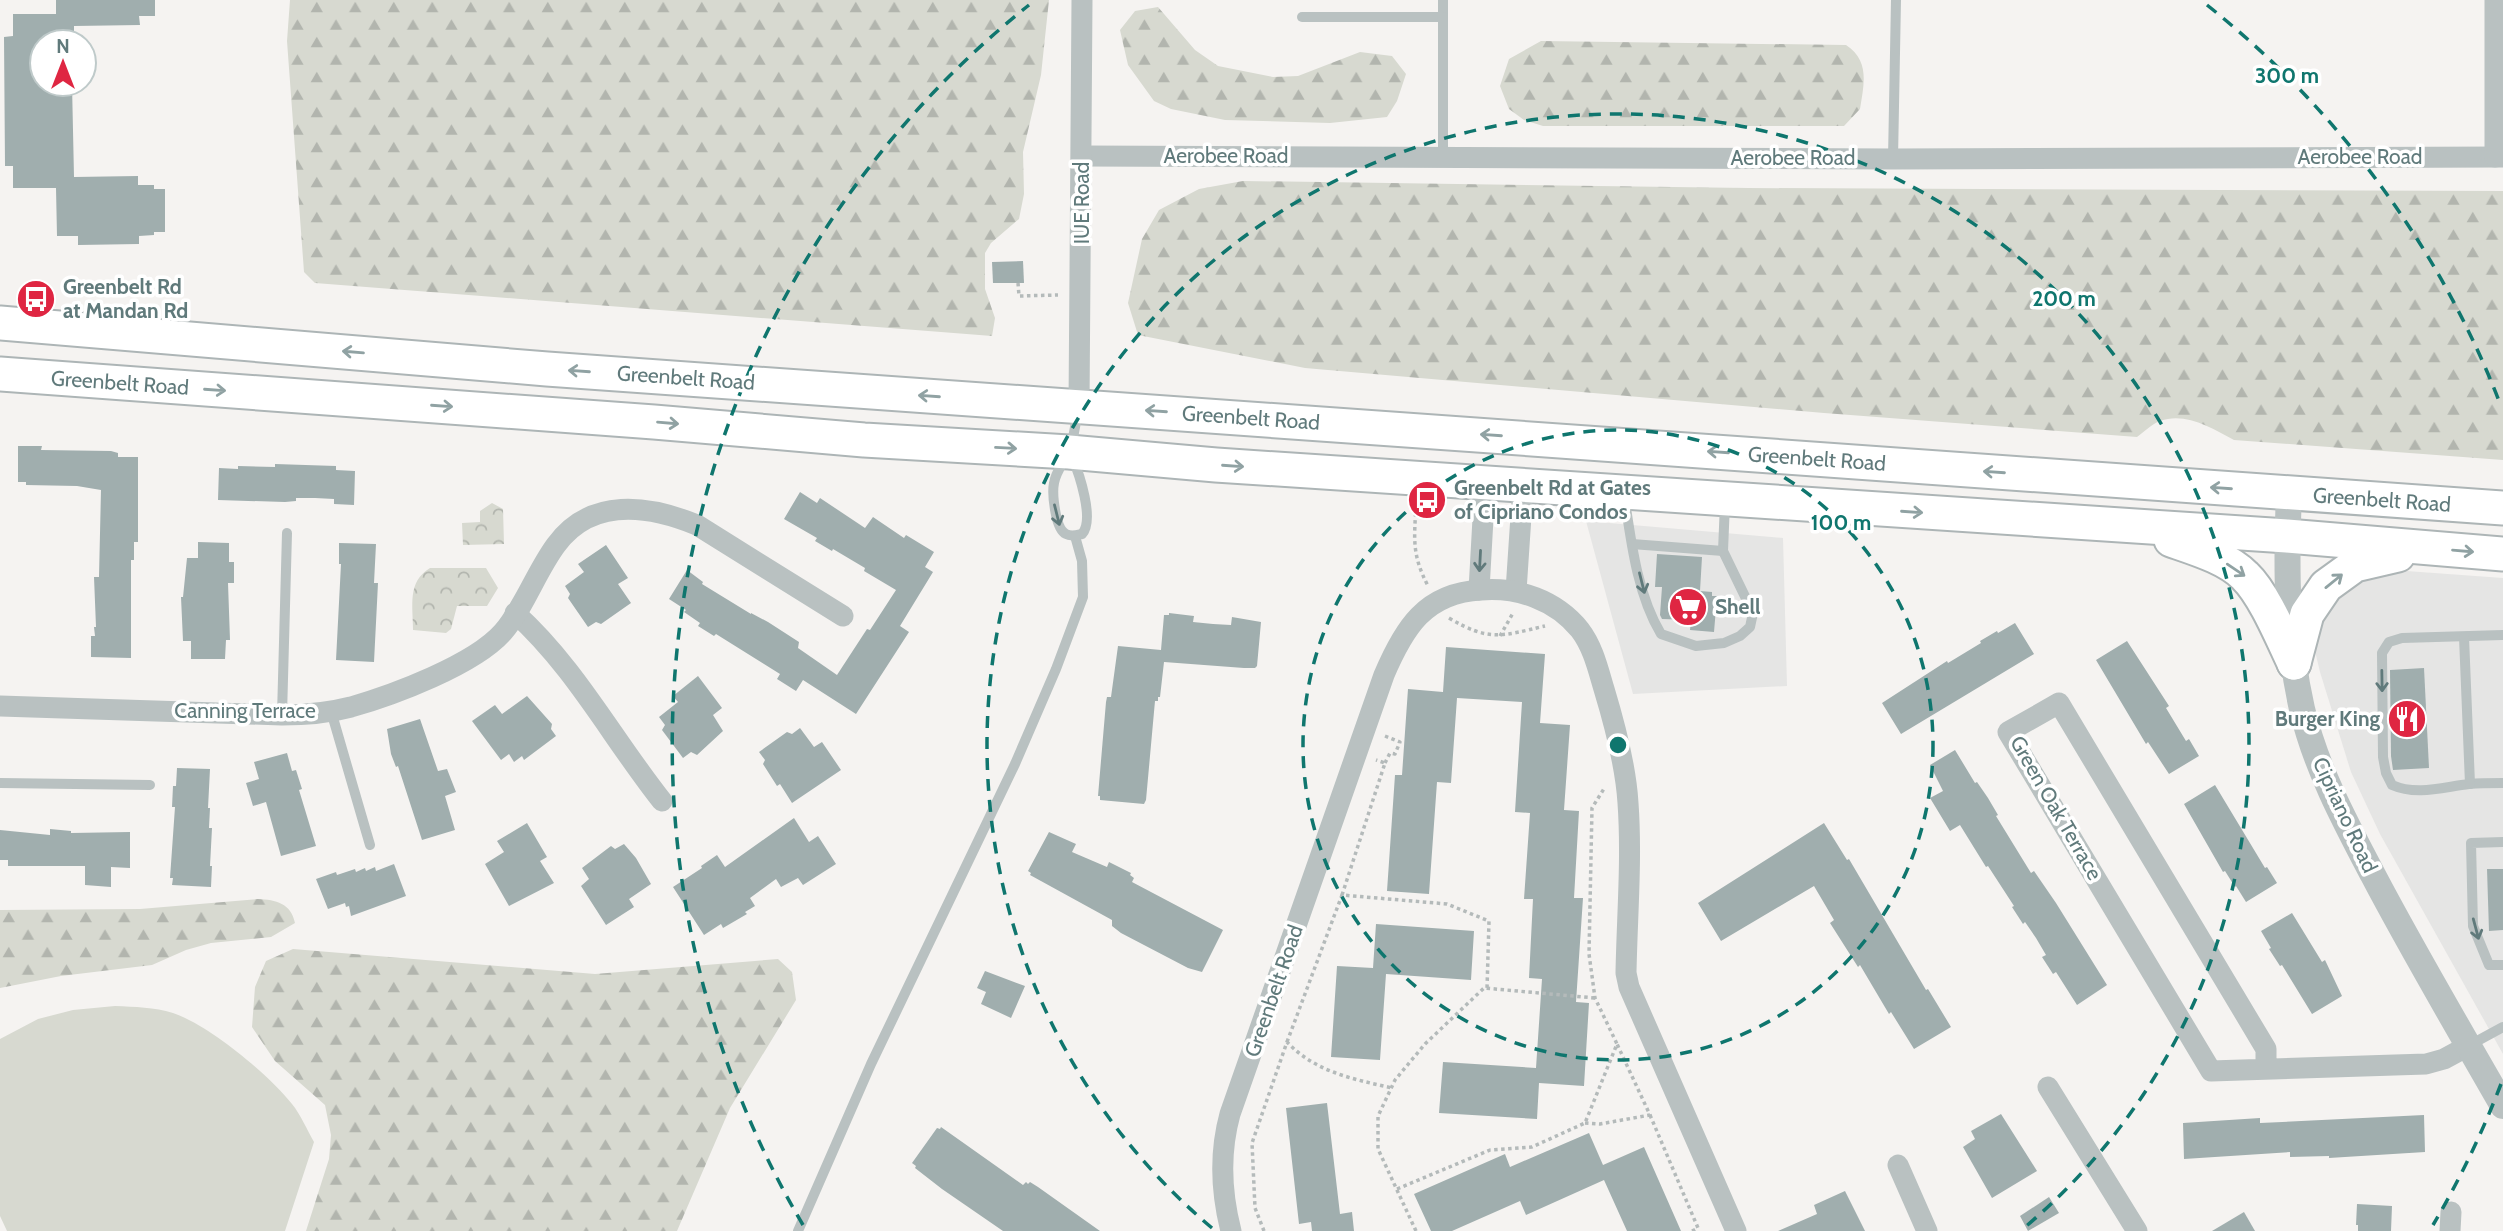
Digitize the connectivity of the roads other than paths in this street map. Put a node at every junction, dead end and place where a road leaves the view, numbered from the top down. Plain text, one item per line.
1 (1082, 0) edge
2 (1443, 0) edge
3 (1896, 0) edge
4 (2495, 0) edge
5 (1302, 17) dead end
6 (1443, 17) junction
7 (1082, 156) junction
8 (1443, 156) junction
9 (2499, 158) edge
10 (1893, 159) junction
11 (0, 323) edge
12 (0, 374) edge
13 (1079, 406) junction
14 (1069, 452) junction
15 (1485, 483) junction
16 (1523, 486) junction
17 (1624, 492) junction
18 (2289, 493) junction
19 (1725, 499) junction
20 (2503, 508) edge
21 (2129, 526) junction
22 (287, 533) dead end
23 (1074, 536) junction
24 (2287, 536) junction
25 (1632, 544) junction
26 (2424, 547) junction
27 (1723, 551) junction
28 (2503, 554) edge
29 (1479, 590) junction
30 (1511, 599) junction
31 (515, 613) junction
32 (843, 616) dead end
33 (2503, 635) edge
34 (2464, 637) junction
35 (2294, 663) junction
36 (0, 706) edge
37 (331, 711) junction
38 (282, 715) junction
39 (0, 783) edge
40 (2503, 783) edge
41 (2470, 784) junction
42 (150, 785) dead end
43 (662, 801) dead end
44 (2503, 842) edge
45 (370, 845) dead end
46 (2503, 965) edge
47 (2503, 1027) edge
48 (2468, 1046) junction
49 (2266, 1069) junction
50 (2048, 1087) dead end
51 (2503, 1106) edge
52 (1898, 1165) dead end
53 (2135, 1230) edge
54 (798, 1231) edge
55 (1231, 1231) edge
56 (1736, 1231) edge
57 (1927, 1231) edge

1 - 7 street, IUE Road
2 - 6 lane
3 - 10 lane
4 - 9 street
5 - 6 lane
6 - 8 lane
7 - 8 street, Aerobee Road
7 - 13 street, IUE Road
8 - 10 street, Aerobee Road
9 - 10 street, Aerobee Road
13 -> 11 main road, Greenbelt Road
12 -> 14 main road, Greenbelt Road
13 - 14 lane
18 -> 13 main road, Greenbelt Road
14 -> 15 main road, Greenbelt Road
14 - 23 lane
14 -> 23 lane
15 - 16 main road, Greenbelt Road
15 -> 29 street
16 - 17 main road, Greenbelt Road
16 - 30 street
17 - 19 main road, Greenbelt Road
17 - 25 lane
18 - 20 main road, Greenbelt Road
18 - 24 street, Cipriano Road
19 -> 21 main road, Greenbelt Road
19 - 27 lane
21 - 24 main road, Greenbelt Road
21 -> 35 main road
22 - 38 lane
23 - 54 lane
24 - 26 main road, Greenbelt Road
24 - 35 street, Cipriano Road
25 - 27 lane
25 -> 27 lane
26 -> 28 main road, Greenbelt Road
35 -> 26 main road
29 - 30 street, Greenbelt Road
29 - 55 street, Greenbelt Road
30 - 56 street, Greenbelt Road
31 - 32 street, Canning Terrace
31 - 37 street, Canning Terrace
31 - 43 street
33 - 34 lane
34 - 41 lane
34 -> 41 lane
35 - 48 street, Cipriano Road
36 - 38 street, Canning Terrace
37 - 38 street, Canning Terrace
37 - 45 lane
39 - 42 lane
40 - 41 lane
44 -> 46 lane
47 - 48 lane
48 - 49 street, Green Oak Terrace
48 - 51 street, Cipriano Road
49 - 49 street, Green Oak Terrace
50 - 53 street
52 - 57 street

